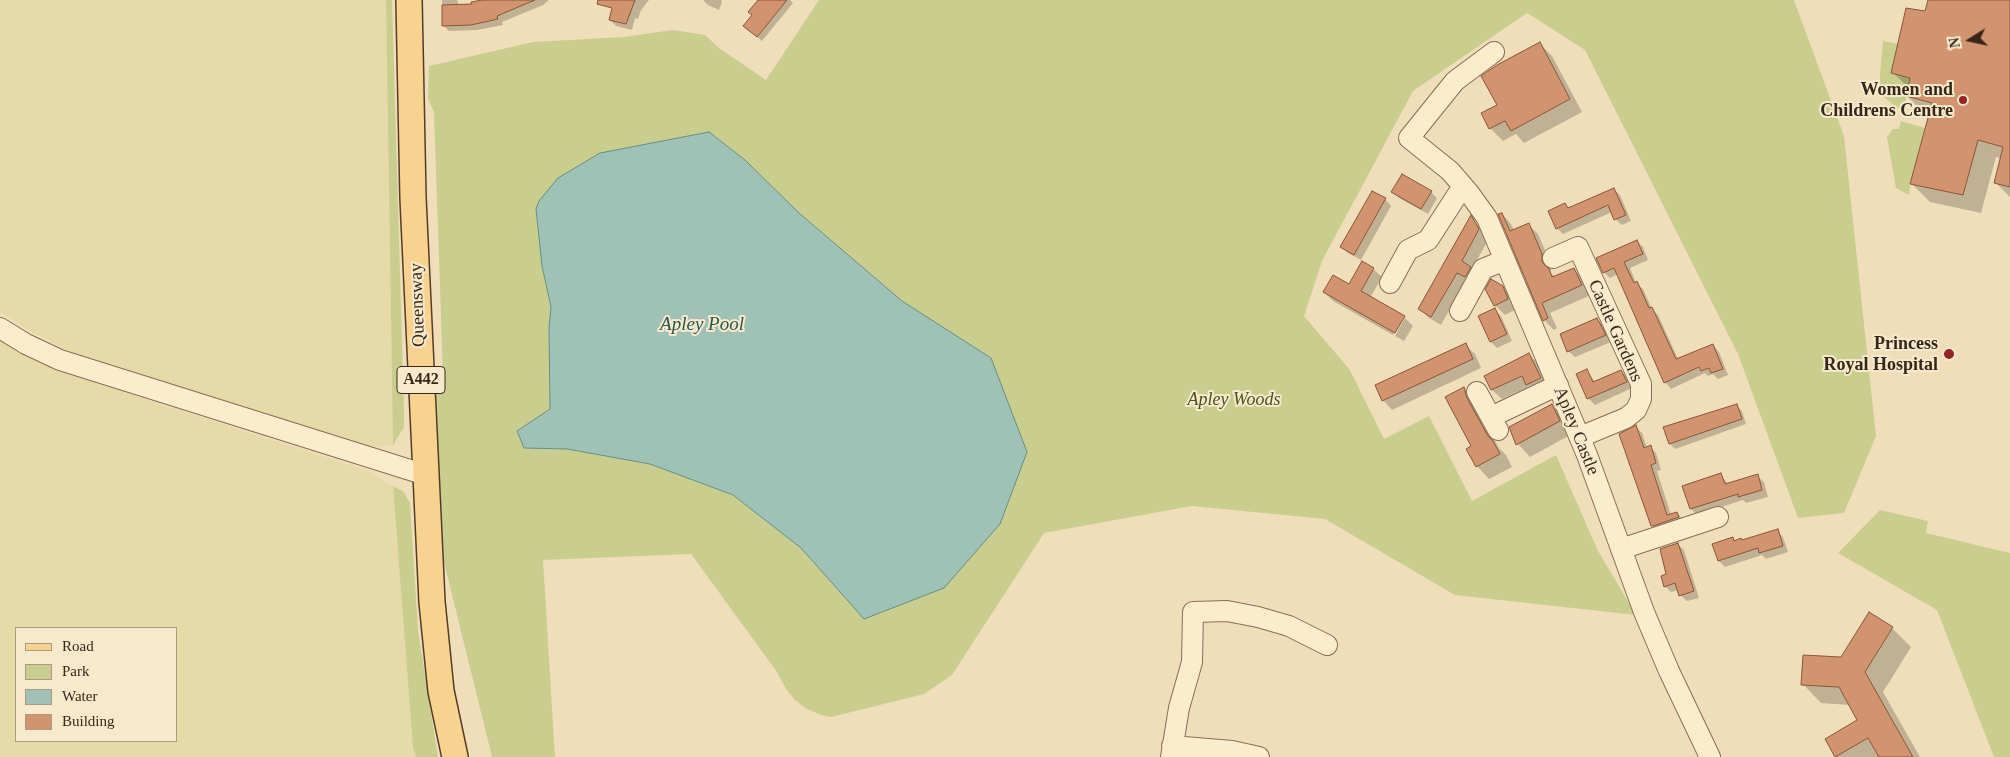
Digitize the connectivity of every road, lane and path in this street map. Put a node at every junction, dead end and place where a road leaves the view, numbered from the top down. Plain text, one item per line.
1 (409, 0) edge
2 (1494, 52) dead end
3 (1463, 186) junction
4 (1553, 258) dead end
5 (1505, 260) junction
6 (1390, 282) dead end
7 (1460, 311) dead end
8 (0, 328) edge
9 (1558, 385) junction
10 (1477, 392) dead end
11 (1580, 437) junction
12 (426, 475) junction
13 (1718, 516) dead end
14 (1621, 549) junction
15 (1327, 645) dead end
16 (1172, 752) edge
17 (455, 757) edge
18 (1259, 757) edge
19 (1710, 757) edge

1 - 12 main road, Queensway / A442
2 - 3 street, Apley Castle
3 - 5 street, Apley Castle
3 - 6 street
4 - 11 street, Castle Gardens
5 - 7 street
5 - 9 street, Apley Castle
8 - 12 street
9 - 10 street
9 - 11 street, Apley Castle
11 - 14 street, Apley Castle
12 - 17 main road, Queensway / A442
13 - 14 street
14 - 19 street, Apley Castle
15 - 16 street
16 - 18 street

